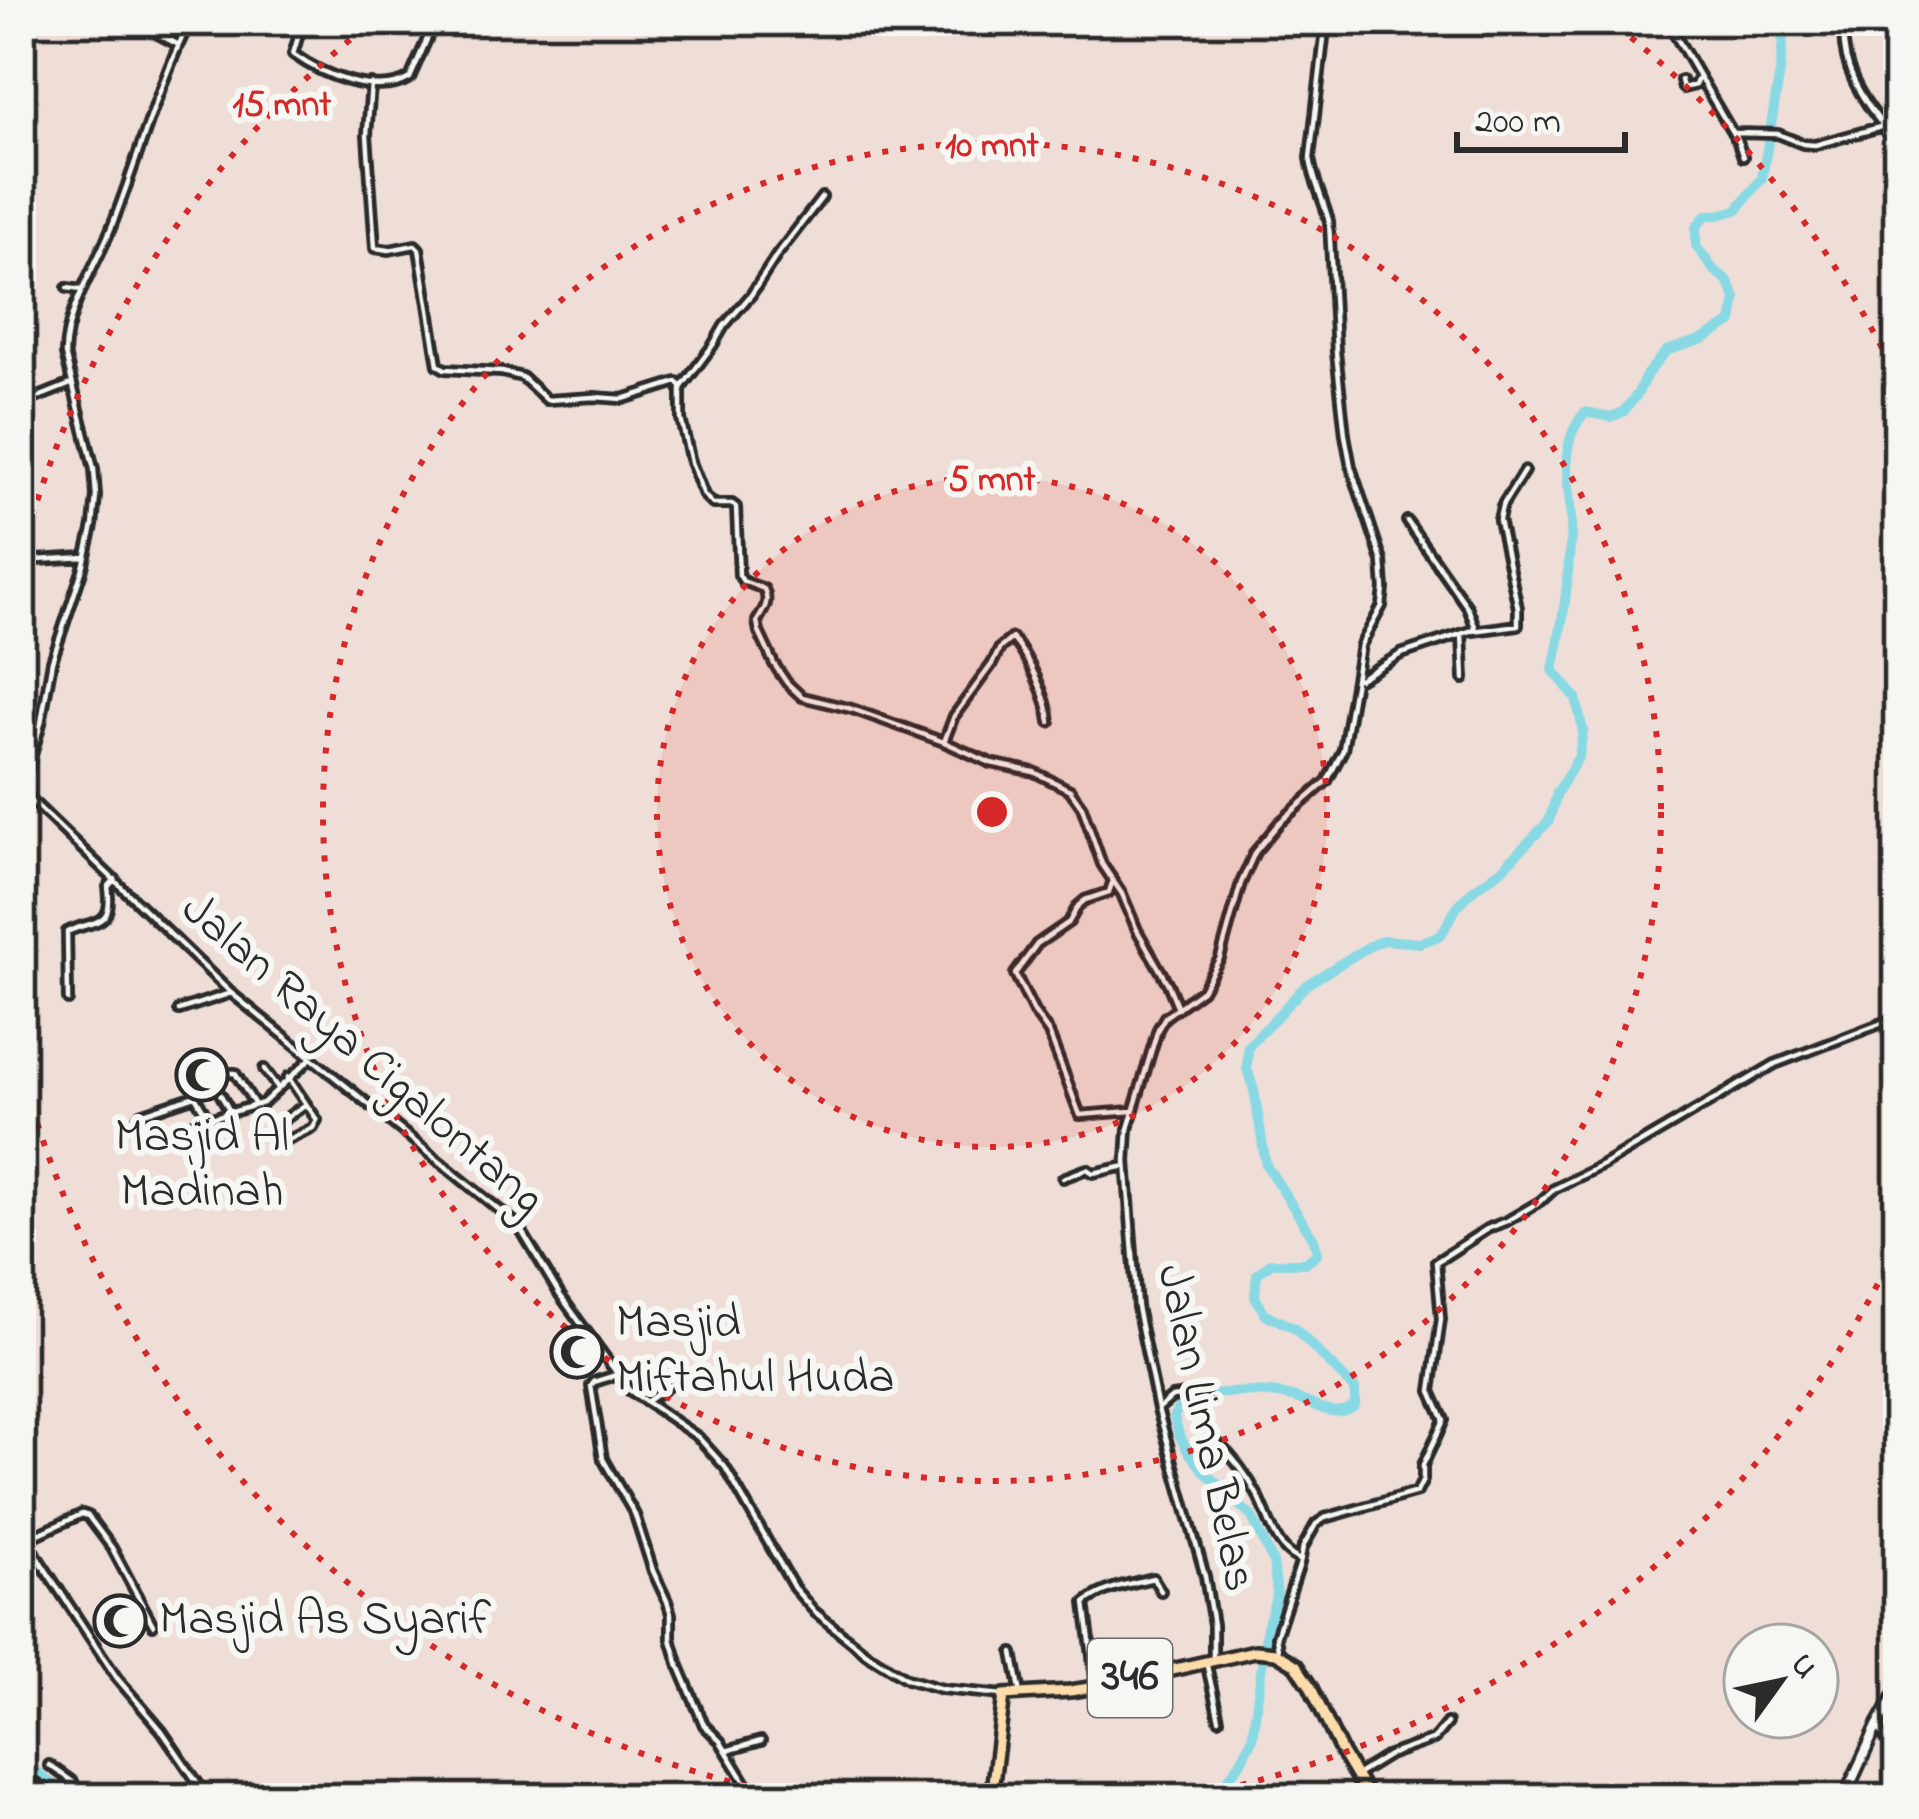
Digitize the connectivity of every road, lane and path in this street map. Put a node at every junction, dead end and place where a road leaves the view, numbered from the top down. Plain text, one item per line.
1 (146, 21) edge
2 (190, 21) edge
3 (303, 21) edge
4 (435, 21) edge
5 (1326, 21) edge
6 (1666, 21) edge
7 (1844, 21) edge
8 (179, 45) junction
9 (1700, 76) junction
10 (1681, 80) dead end
11 (371, 84) junction
12 (1884, 127) junction
13 (1734, 134) junction
14 (1898, 146) edge
15 (1743, 157) dead end
16 (822, 196) dead end
17 (67, 288) dead end
18 (82, 290) junction
19 (71, 384) junction
20 (682, 387) junction
21 (21, 404) edge
22 (1524, 471) dead end
23 (1407, 520) dead end
24 (85, 557) junction
25 (21, 561) edge
26 (1473, 631) junction
27 (1462, 634) junction
28 (1463, 679) dead end
29 (1356, 681) junction
30 (1049, 722) dead end
31 (944, 742) junction
32 (22, 790) edge
33 (115, 879) junction
34 (1114, 882) junction
35 (231, 993) junction
36 (68, 1000) dead end
37 (1178, 1009) junction
38 (178, 1010) dead end
39 (1898, 1017) edge
40 (311, 1058) junction
41 (264, 1069) dead end
42 (210, 1076) junction
43 (287, 1077) junction
44 (278, 1088) junction
45 (195, 1096) junction
46 (306, 1104) junction
47 (255, 1105) junction
48 (1132, 1111) junction
49 (231, 1113) junction
50 (208, 1120) junction
51 (1126, 1166) junction
52 (1063, 1178) dead end
53 (617, 1374) junction
54 (675, 1381) dead end
55 (1205, 1392) dead end
56 (645, 1401) junction
57 (1158, 1409) junction
58 (1218, 1443) dead end
59 (23, 1542) edge
60 (1301, 1560) junction
61 (1161, 1591) dead end
62 (147, 1615) junction
63 (130, 1624) dead end
64 (153, 1625) dead end
65 (1013, 1654) dead end
66 (1278, 1654) junction
67 (1209, 1660) junction
68 (1096, 1687) junction
69 (1898, 1689) edge
70 (1021, 1694) junction
71 (1004, 1695) junction
72 (1219, 1719) dead end
73 (1447, 1723) dead end
74 (1877, 1726) junction
75 (761, 1741) dead end
76 (726, 1751) junction
77 (1898, 1756) edge
78 (49, 1765) dead end
79 (21, 1773) edge
80 (1355, 1776) junction
81 (64, 1798) edge
82 (208, 1798) edge
83 (754, 1798) edge
84 (987, 1798) edge
85 (1370, 1798) edge
86 (1844, 1798) edge

1 - 8 street
2 - 8 street
3 - 11 street
4 - 11 street
5 - 29 street, Jalan Lima Belas
6 - 9 street
7 - 12 street
8 - 18 street
9 - 10 street
9 - 13 street
11 - 20 street
12 - 13 street
12 - 14 street
13 - 15 street
16 - 20 street
17 - 18 street
18 - 19 street
19 - 21 street
19 - 24 street
20 - 31 street
22 - 26 street
23 - 26 street
24 - 25 street
24 - 32 street
26 - 27 street
27 - 28 street
27 - 29 street
29 - 37 street, Jalan Lima Belas
30 - 31 street
31 - 34 street
32 - 33 street, Jalan Raya Cigalontang
33 - 35 street, Jalan Raya Cigalontang
33 - 36 street
34 - 37 street
34 - 48 street
35 - 38 street
35 - 40 street, Jalan Raya Cigalontang
37 - 48 street, Jalan Lima Belas
39 - 60 street
40 - 43 street
40 - 53 street, Jalan Raya Cigalontang
41 - 44 street
42 - 45 street
42 - 47 street
42 - 49 street
43 - 44 street
43 - 46 street
44 - 47 street
45 - 50 street
45 - 50 street
46 - 46 street
47 - 49 street
48 - 51 street, Jalan Lima Belas
49 - 50 street
51 - 52 street
51 - 57 street, Jalan Lima Belas
53 - 56 street, Jalan Raya Cigalontang
53 - 76 street
54 - 56 street
55 - 57 street
56 - 71 street, Jalan Raya Cigalontang
57 - 67 street, Jalan Lima Belas
58 - 60 street
59 - 62 street
59 - 82 street
60 - 66 street
61 - 68 street
62 - 63 street
62 - 64 street
65 - 70 street
66 - 67 main road, 346
66 - 80 main road, 346
67 - 68 main road, 346
67 - 72 street, Jalan Lima Belas
68 - 70 main road, 346
69 - 74 main road
70 - 71 main road, 346
71 - 84 main road
73 - 80 street
74 - 77 street
74 - 86 main road
75 - 76 street
76 - 83 street
78 - 81 street
79 - 81 street
80 - 85 main road, 346

